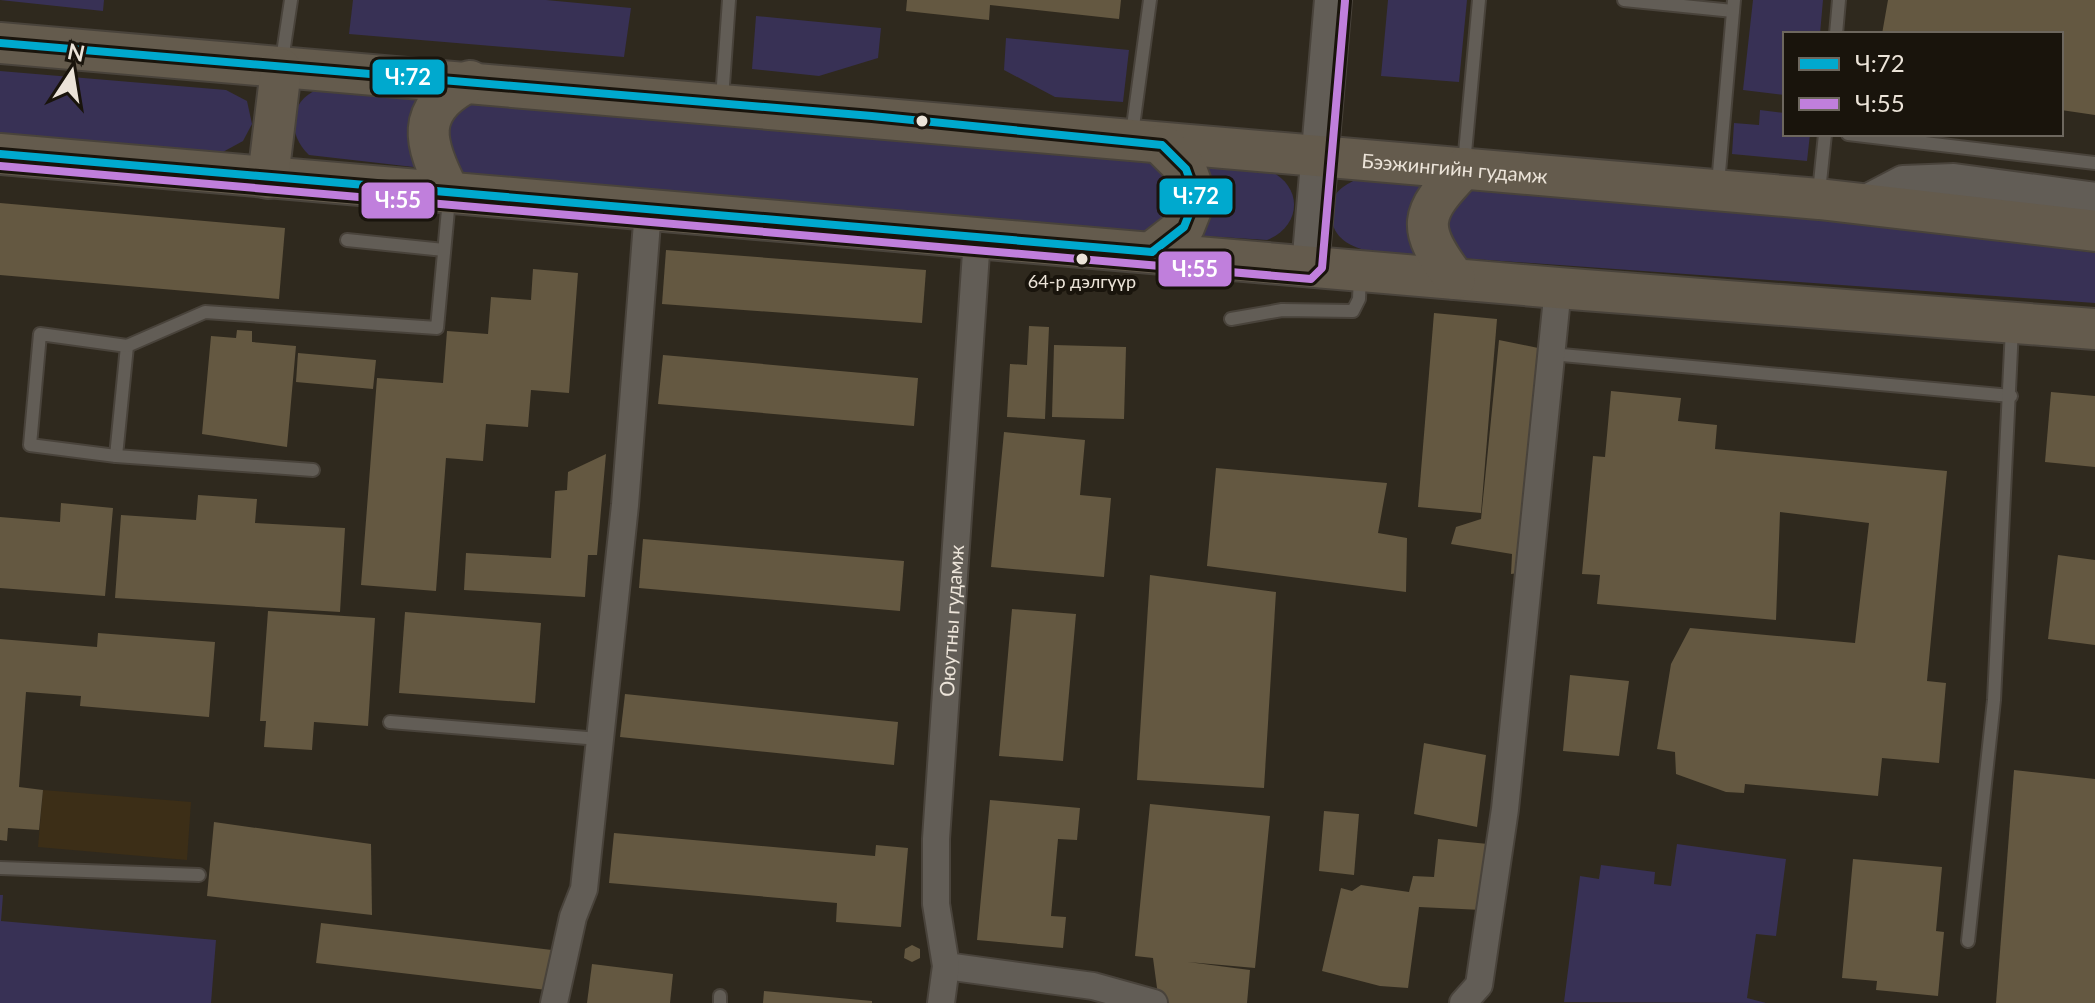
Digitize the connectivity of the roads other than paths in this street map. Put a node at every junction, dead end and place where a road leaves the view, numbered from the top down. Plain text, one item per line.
1 (291, 0) edge
2 (729, 0) edge
3 (1150, 0) edge
4 (1333, 0) edge
5 (1479, 0) edge
6 (1624, 0) edge
7 (1839, 0) edge
8 (1734, 5) edge
9 (1836, 32) edge
10 (0, 43) edge
11 (281, 69) junction
12 (470, 81) junction
13 (722, 102) junction
14 (1825, 136) edge
15 (1865, 136) edge
16 (1147, 143) junction
17 (0, 154) edge
18 (1320, 155) junction
19 (2095, 163) edge
20 (1464, 168) junction
21 (268, 178) junction
22 (1718, 190) junction
23 (449, 192) junction
24 (1819, 199) junction
25 (2095, 199) edge
26 (1861, 204) junction
27 (648, 210) junction
28 (2095, 231) edge
29 (977, 238) junction
30 (347, 240) dead end
31 (444, 250) junction
32 (1152, 252) junction
33 (1310, 267) junction
34 (1360, 272) junction
35 (1455, 279) junction
36 (1558, 288) junction
37 (1231, 319) dead end
38 (2022, 326) junction
39 (2095, 329) edge
40 (127, 346) junction
41 (1551, 354) junction
42 (2011, 396) junction
43 (116, 456) junction
44 (313, 470) dead end
45 (390, 722) dead end
46 (599, 739) junction
47 (0, 868) edge
48 (199, 875) dead end
49 (1968, 941) dead end
50 (946, 966) junction
51 (554, 1003) edge
52 (941, 1003) edge
53 (1154, 1003) edge
54 (1463, 1003) edge

1 - 11 lane
2 - 13 lane
3 - 16 lane
4 - 18 main road
5 - 20 lane
6 - 8 lane
7 - 9 lane
8 - 22 lane
10 - 11 main road, Бээжингийн гудамж
11 - 12 main road, Бээжингийн гудамж
11 - 21 main road
12 - 13 main road, Бээжингийн гудамж
12 - 23 main road
13 - 16 main road, Бээжингийн гудамж
14 - 24 lane
15 - 19 lane
16 - 18 main road, Бээжингийн гудамж
16 - 32 main road
17 - 21 main road
18 - 20 main road, Бээжингийн гудамж
18 - 33 main road
20 - 22 main road, Бээжингийн гудамж
20 - 35 main road
21 - 23 main road
22 - 24 main road, Бээжингийн гудамж
23 - 27 main road
23 - 31 lane
24 - 26 main road, Бээжингийн гудамж
25 - 26 street
26 - 28 main road, Бээжингийн гудамж
27 - 29 main road
27 - 46 street
29 - 32 main road
29 - 50 street, Оюутны гудамж
30 - 31 lane
31 - 40 lane
32 - 33 main road
33 - 34 main road
34 - 35 main road
34 - 37 lane
35 - 36 main road
36 - 38 main road
36 - 41 street
38 - 39 main road
38 - 42 lane
40 - 43 lane
40 - 43 lane
41 - 42 lane
41 - 54 street
42 - 49 lane
43 - 44 lane
45 - 46 lane
46 - 51 street
47 - 48 lane
50 - 52 street, Оюутны гудамж
50 - 53 street

